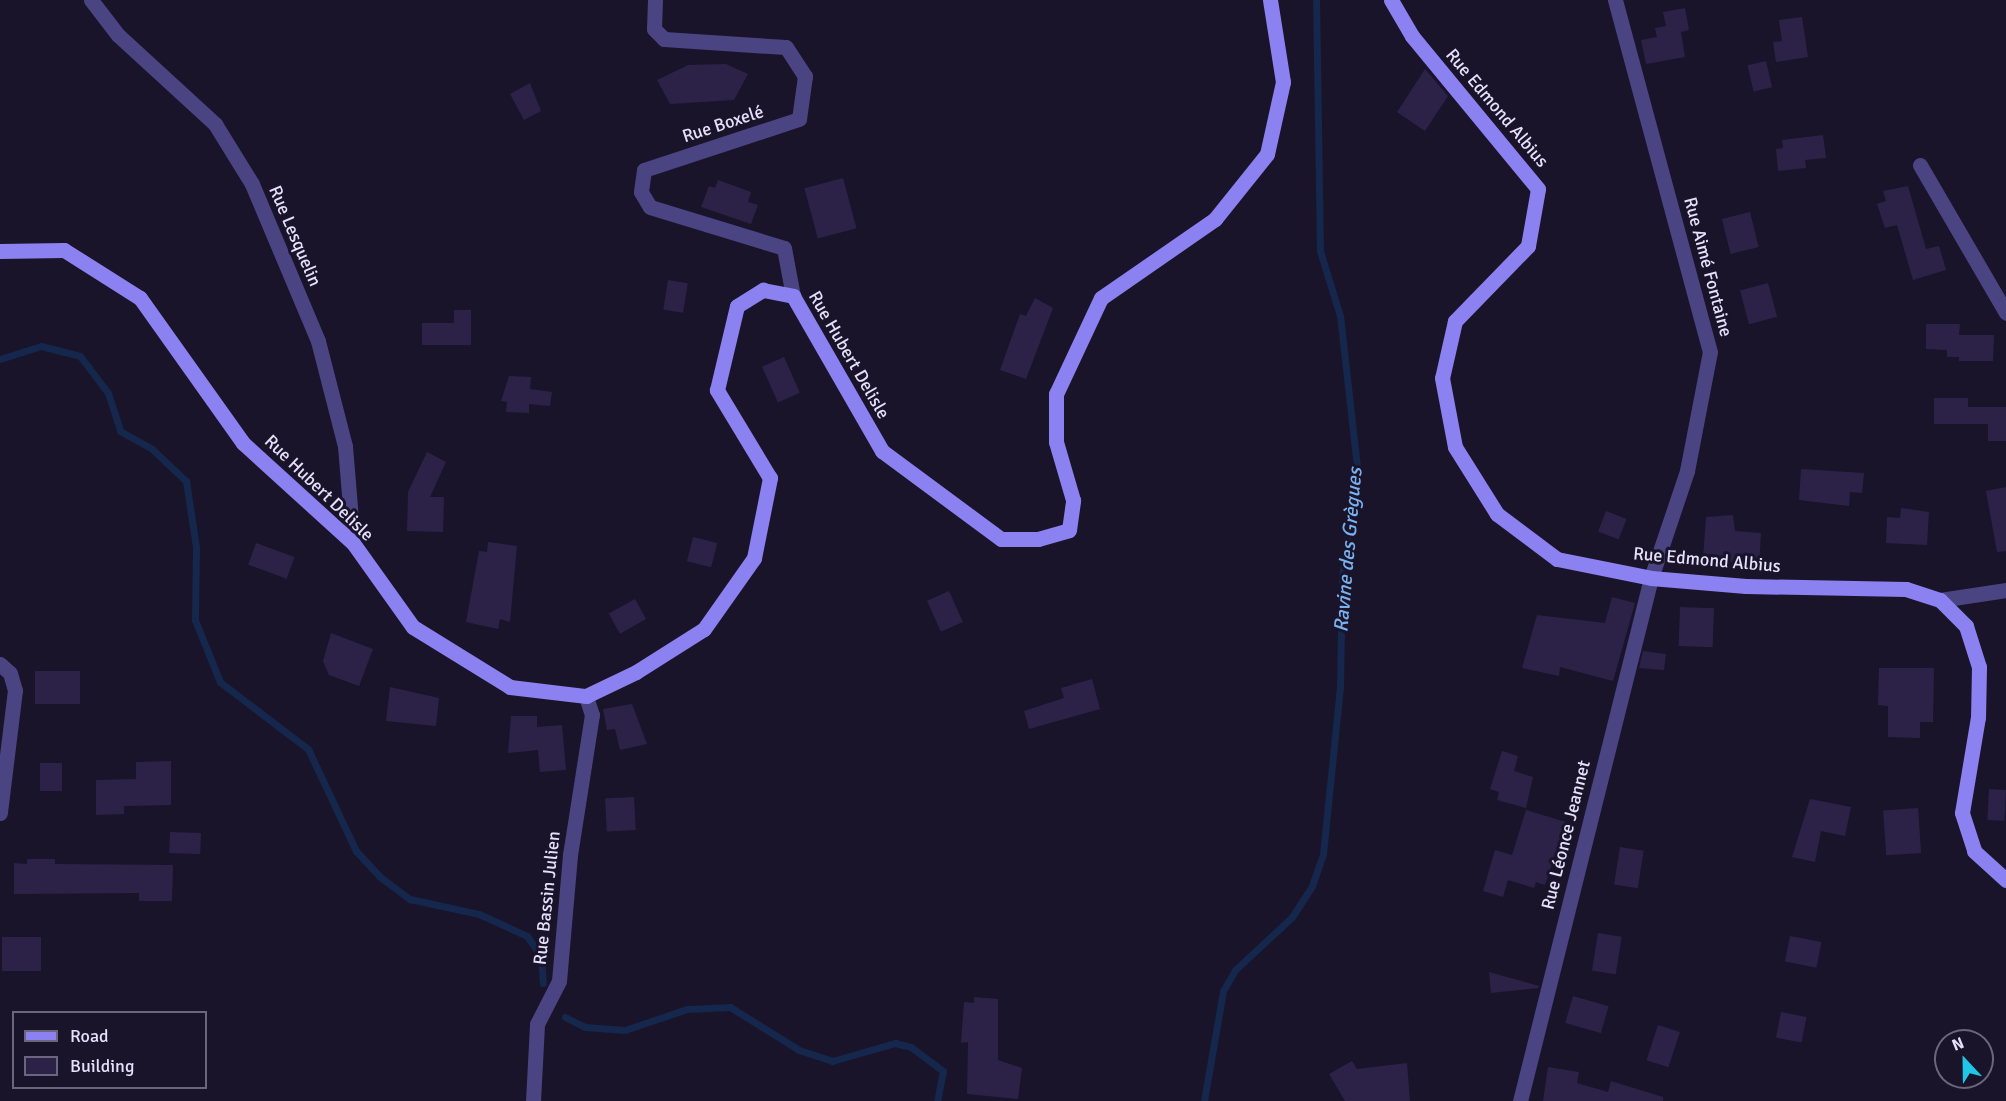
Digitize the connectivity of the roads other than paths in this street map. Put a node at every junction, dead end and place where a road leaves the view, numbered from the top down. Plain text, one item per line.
1 (91, 0) edge
2 (655, 0) edge
3 (1270, 0) edge
4 (1391, 0) edge
5 (1615, 0) edge
6 (1920, 165) dead end
7 (0, 251) edge
8 (793, 296) junction
9 (2006, 313) edge
10 (353, 543) junction
11 (1651, 578) junction
12 (2006, 590) edge
13 (1940, 600) junction
14 (0, 664) edge
15 (586, 696) junction
16 (0, 813) edge
17 (2006, 880) edge
18 (533, 1101) edge
19 (1520, 1101) edge

1 - 10 street, Rue Lesquelin
2 - 8 street, Rue Boxelé
3 - 8 main road, Rue Hubert Delisle
4 - 11 main road, Rue Edmond Albius
5 - 11 street, Rue Aimé Fontaine
6 - 9 street
7 - 10 main road, Rue Hubert Delisle
8 - 15 main road, Rue Hubert Delisle
10 - 15 main road, Rue Hubert Delisle
11 - 13 main road, Rue Edmond Albius
11 - 19 street, Rue Léonce Jeannet
12 - 13 street
13 - 17 main road, Rue Edmond Albius
14 - 16 street
15 - 18 street, Rue Bassin Julien

